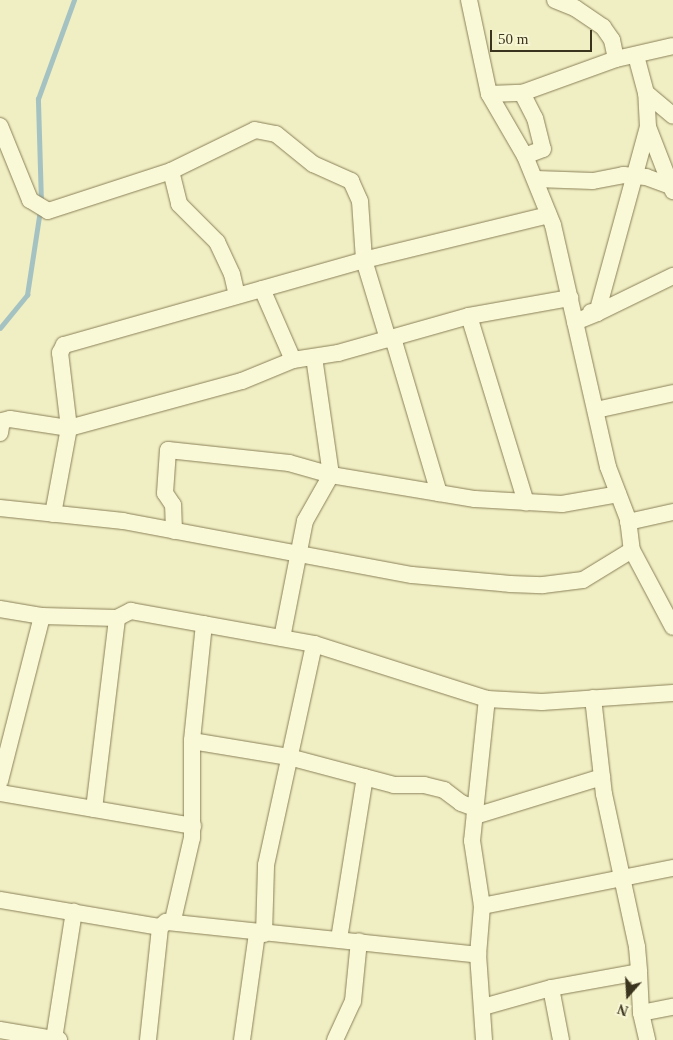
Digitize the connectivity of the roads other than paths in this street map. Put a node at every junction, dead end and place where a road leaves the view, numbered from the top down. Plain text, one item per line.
1 (469, 0) edge
2 (556, 0) edge
3 (673, 46) edge
4 (636, 56) junction
5 (616, 59) junction
6 (522, 92) junction
7 (646, 93) junction
8 (489, 94) junction
9 (673, 116) edge
10 (0, 126) edge
11 (648, 127) junction
12 (525, 156) junction
13 (171, 171) junction
14 (632, 176) junction
15 (536, 179) junction
16 (672, 188) edge
17 (549, 215) junction
18 (364, 260) junction
19 (673, 276) edge
20 (262, 289) junction
21 (237, 294) junction
22 (573, 310) junction
23 (597, 313) junction
24 (469, 316) junction
25 (391, 339) junction
26 (314, 357) junction
27 (293, 360) junction
28 (673, 394) edge
29 (596, 410) junction
30 (69, 428) junction
31 (0, 433) edge
32 (331, 475) junction
33 (439, 493) junction
34 (618, 494) junction
35 (526, 502) junction
36 (0, 508) edge
37 (673, 512) edge
38 (53, 514) junction
39 (628, 522) junction
40 (174, 531) junction
41 (632, 550) junction
42 (298, 554) junction
43 (0, 609) edge
44 (42, 616) junction
45 (117, 618) junction
46 (204, 624) junction
47 (673, 627) edge
48 (282, 638) junction
49 (314, 644) junction
50 (673, 693) edge
51 (593, 698) junction
52 (487, 699) junction
53 (192, 742) junction
54 (289, 757) junction
55 (365, 777) junction
56 (602, 777) junction
57 (0, 781) edge
58 (0, 793) edge
59 (94, 809) junction
60 (475, 812) junction
61 (193, 826) junction
62 (673, 868) edge
63 (622, 878) junction
64 (0, 900) edge
65 (482, 906) junction
66 (74, 912) junction
67 (167, 923) junction
68 (260, 934) junction
69 (339, 939) junction
70 (359, 941) junction
71 (478, 955) junction
72 (639, 972) junction
73 (551, 988) junction
74 (484, 1007) junction
75 (673, 1007) edge
76 (641, 1014) junction
77 (0, 1030) edge
78 (57, 1040) edge
79 (148, 1040) edge
80 (242, 1040) edge
81 (335, 1040) edge
82 (484, 1040) edge
83 (561, 1040) edge
84 (647, 1040) edge

1 - 8 street
2 - 5 street
3 - 4 street
4 - 5 street
4 - 7 street
5 - 6 street
6 - 8 street
6 - 12 street
7 - 9 street
7 - 11 street
8 - 12 street
10 - 13 street
11 - 14 street
11 - 16 street
12 - 15 street
13 - 18 street
13 - 21 street
14 - 15 street
14 - 16 street
14 - 23 street
15 - 17 street
17 - 18 street
17 - 22 street
18 - 20 street
18 - 25 street
19 - 23 street
20 - 21 street
20 - 27 street
21 - 30 street
22 - 23 street
22 - 24 street
22 - 29 street
24 - 25 street
24 - 35 street
25 - 26 street
25 - 33 street
26 - 27 street
26 - 32 street
27 - 30 street
28 - 29 street
29 - 34 street
30 - 31 street
30 - 38 street
32 - 33 street
32 - 40 street
32 - 42 street
33 - 35 street
34 - 35 street
34 - 39 street
36 - 38 street
37 - 39 street
38 - 40 street
39 - 41 street
40 - 42 street
41 - 42 street
41 - 47 street
42 - 48 street
43 - 44 street
44 - 45 street
44 - 57 street
45 - 46 street
45 - 59 street
46 - 48 street
46 - 53 street
48 - 49 street
49 - 52 street
49 - 54 street
50 - 51 street
51 - 52 street
51 - 56 street
52 - 60 street
53 - 54 street
53 - 61 street
54 - 55 street
54 - 68 street
55 - 60 street
55 - 69 street
56 - 60 street
56 - 63 street
58 - 59 street
59 - 61 street
60 - 65 street
61 - 67 street
62 - 63 street
63 - 65 street
63 - 72 street
64 - 66 street
65 - 71 street
66 - 67 street
66 - 78 street
67 - 68 street
67 - 79 street
68 - 69 street
68 - 80 street
69 - 70 street
70 - 71 street
70 - 81 street
71 - 74 street
72 - 73 street
72 - 76 street
73 - 74 street
73 - 83 street
74 - 82 street
75 - 76 street
76 - 84 street
77 - 78 street

